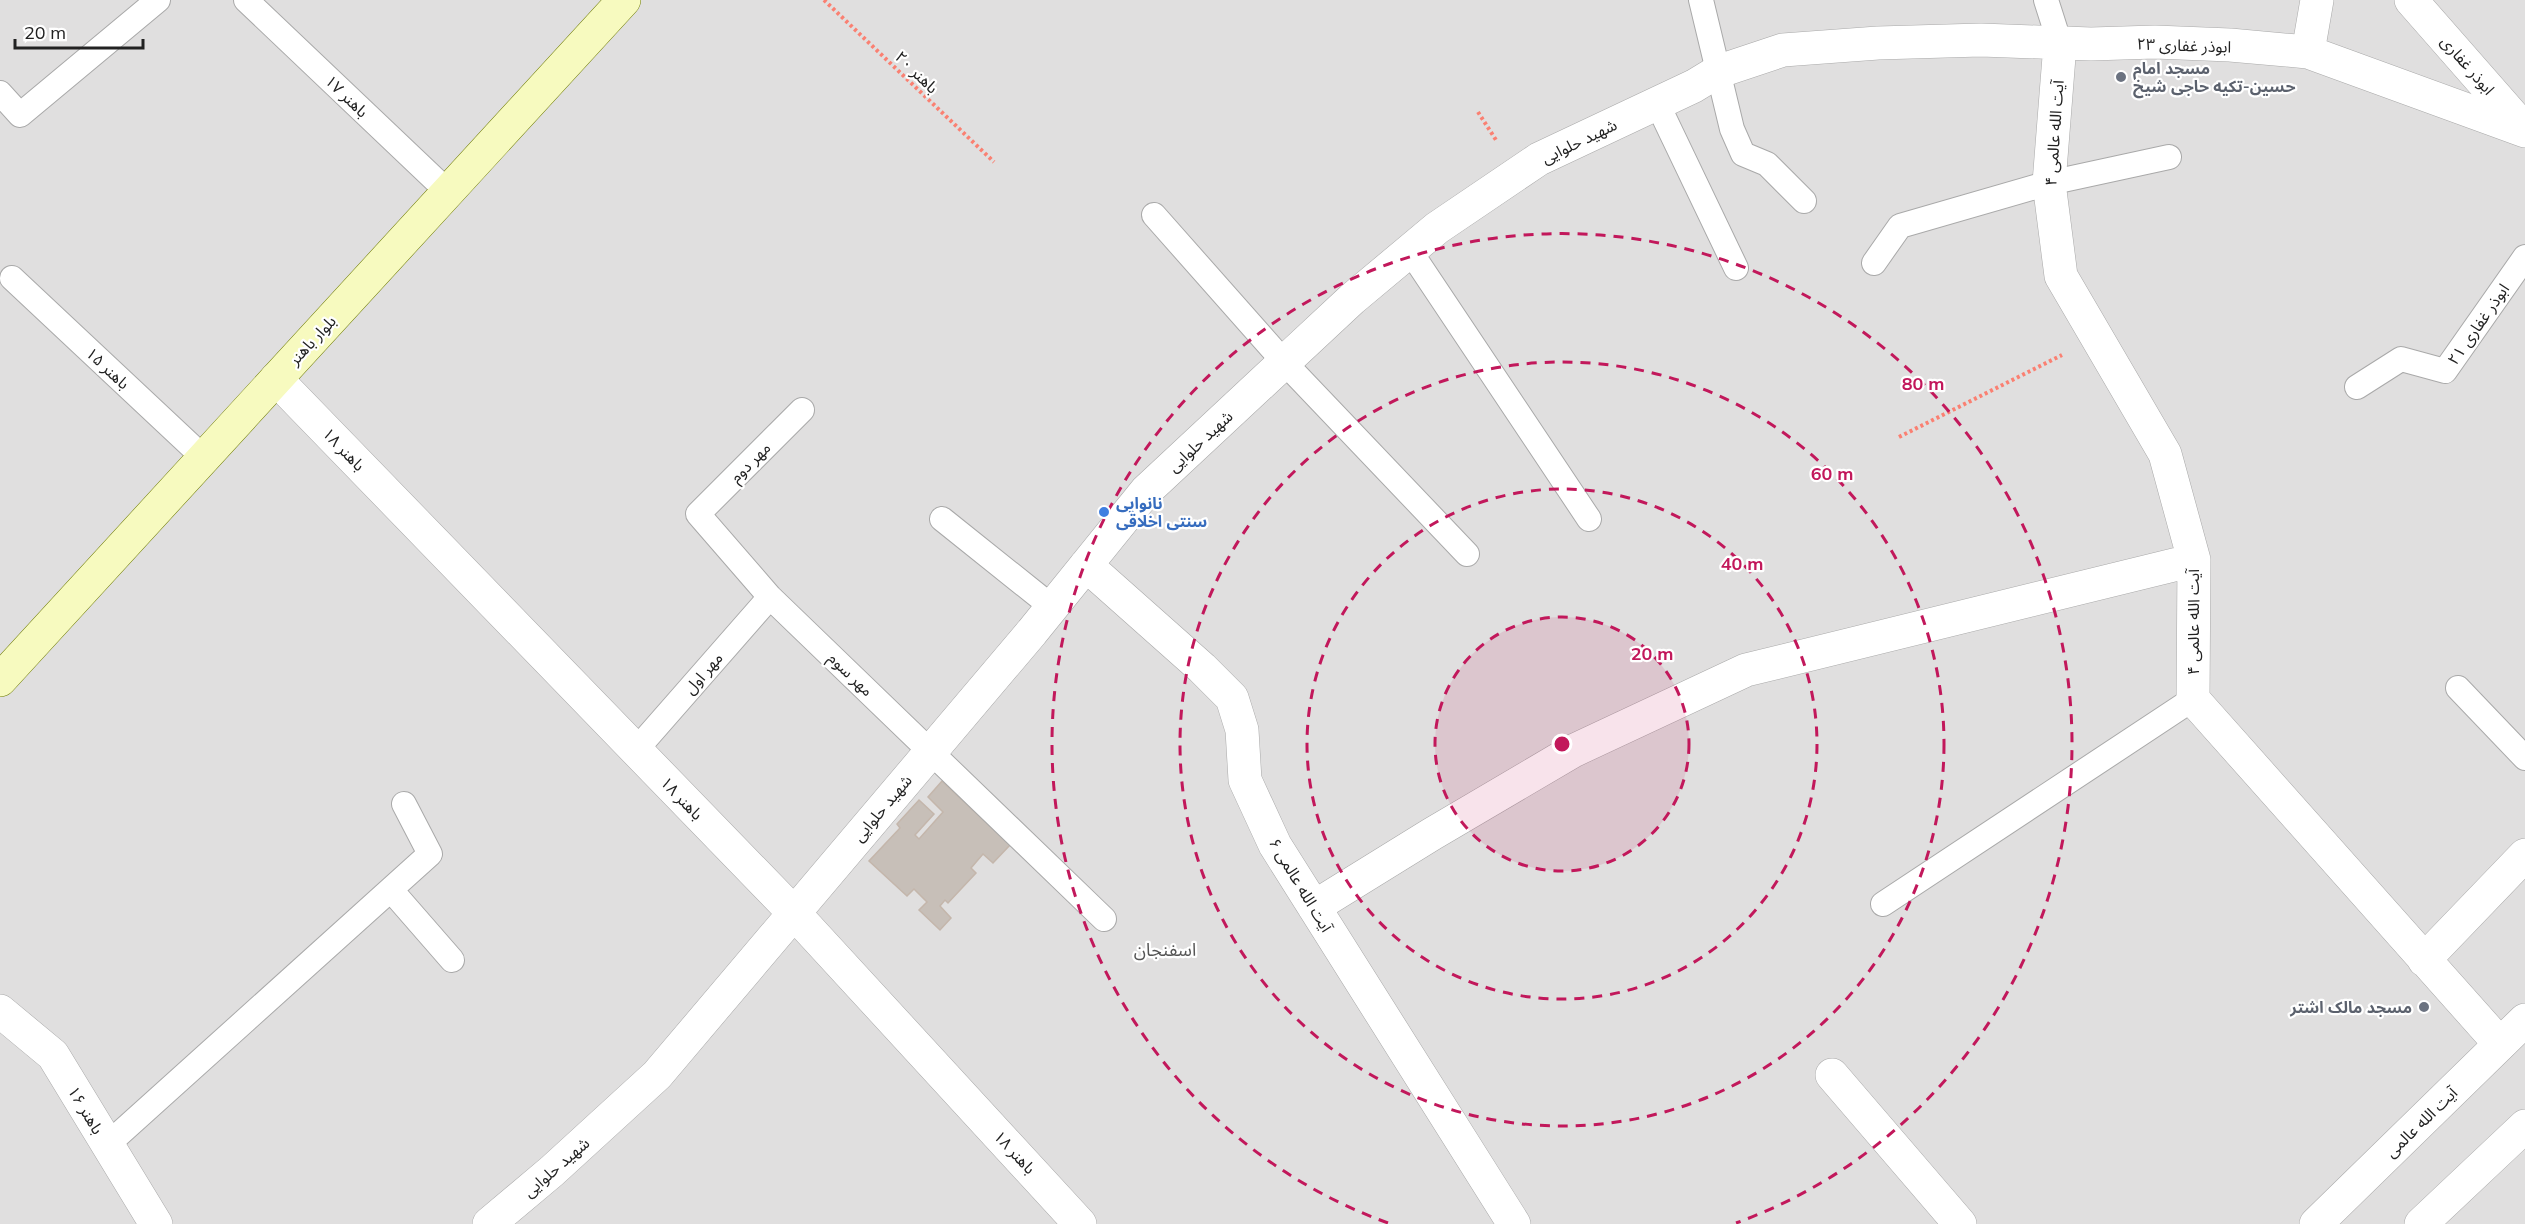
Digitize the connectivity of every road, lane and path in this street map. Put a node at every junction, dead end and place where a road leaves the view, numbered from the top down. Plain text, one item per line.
1 (158, 0) edge
2 (246, 0) edge
3 (624, 0) edge
4 (824, 0) edge
5 (1701, 0) edge
6 (2046, 0) edge
7 (2317, 0) edge
8 (2411, 0) edge
9 (2060, 44) junction
10 (2308, 52) junction
11 (1718, 72) junction
12 (0, 93) edge
13 (1657, 103) junction
14 (2525, 131) edge
15 (2169, 157) dead end
16 (994, 162) dead end
17 (2049, 183) junction
18 (448, 192) junction
19 (1804, 201) dead end
20 (1154, 215) dead end
21 (1410, 250) junction
22 (2525, 257) edge
23 (1874, 263) dead end
24 (1736, 268) dead end
25 (12, 278) dead end
26 (2098, 337) junction
27 (1284, 362) junction
28 (276, 379) junction
29 (2357, 387) dead end
30 (802, 410) dead end
31 (1899, 436) dead end
32 (204, 458) junction
33 (698, 514) joint
34 (942, 519) dead end
35 (1589, 519) dead end
36 (1467, 554) dead end
37 (2194, 560) junction
38 (1086, 565) junction
39 (770, 597) junction
40 (1052, 607) junction
41 (0, 680) edge
42 (2458, 688) dead end
43 (2193, 699) junction
44 (636, 750) junction
45 (932, 751) junction
46 (2525, 758) edge
47 (404, 804) dead end
48 (2525, 855) edge
49 (390, 890) junction
50 (1883, 904) dead end
51 (1314, 907) junction
52 (794, 913) junction
53 (1104, 919) dead end
54 (452, 960) dead end
55 (2424, 960) junction
56 (0, 1011) edge
57 (2525, 1020) edge
58 (2500, 1044) junction
59 (1832, 1075) dead end
60 (2525, 1126) edge
61 (107, 1145) junction
62 (156, 1224) edge
63 (489, 1224) edge
64 (1080, 1224) edge
65 (1514, 1224) edge
66 (1960, 1224) edge
67 (2316, 1224) edge
68 (2421, 1224) edge

1 - 12 lane
2 - 18 lane, باهنر ۱۷
3 - 18 main road, بلوار باهنر
4 - 16 path, باهنر ۲۰
5 - 11 lane
6 - 9 lane
7 - 10 street
8 - 14 street, ابوذر غفاری
9 - 10 street, ابوذر غفاری ۲۳
9 - 11 street, شهید حلوایی
9 - 17 street, آیت الله عالمی ۴
10 - 14 street, ابوذر غفاری ۲۳
11 - 13 street, شهید حلوایی
11 - 19 lane
13 - 21 street, شهید حلوایی
13 - 24 lane
15 - 17 lane
17 - 23 lane
17 - 26 street, آیت الله عالمی ۴
18 - 28 main road, بلوار باهنر
20 - 27 lane
21 - 27 street, شهید حلوایی
21 - 35 lane
22 - 29 lane, ابوذر غفاری ۲۱
25 - 32 lane, باهنر ۱۵
26 - 31 path
26 - 37 street, آیت الله عالمی ۴
27 - 36 lane
27 - 38 street, شهید حلوایی
28 - 32 main road, بلوار باهنر
28 - 44 street, باهنر ۱۸
30 - 33 lane, مهر دوم
32 - 41 main road, بلوار باهنر
33 - 39 lane, مهر سوم
34 - 40 lane
37 - 43 street, آیت الله عالمی ۴
37 - 51 street
38 - 40 street, شهید حلوایی
38 - 51 street, آیت الله عالمی ۶
39 - 44 lane, مهر اول
39 - 45 lane, مهر سوم
40 - 45 street, شهید حلوایی
42 - 46 lane
43 - 50 lane
43 - 55 street, آیت الله عالمی ۴
44 - 52 street, باهنر ۱۸
45 - 52 street, شهید حلوایی
45 - 53 lane, مهر سوم
47 - 49 lane
48 - 55 street
49 - 54 lane
49 - 61 lane
51 - 65 street, آیت الله عالمی ۶
52 - 63 street, شهید حلوایی
52 - 64 street, باهنر ۱۸
55 - 58 street, آیت الله عالمی ۴
56 - 61 street, باهنر ۱۶
57 - 58 street, آیت الله عالمی
58 - 67 street, آیت الله عالمی
59 - 66 street
60 - 68 street
61 - 62 street, باهنر ۱۶

